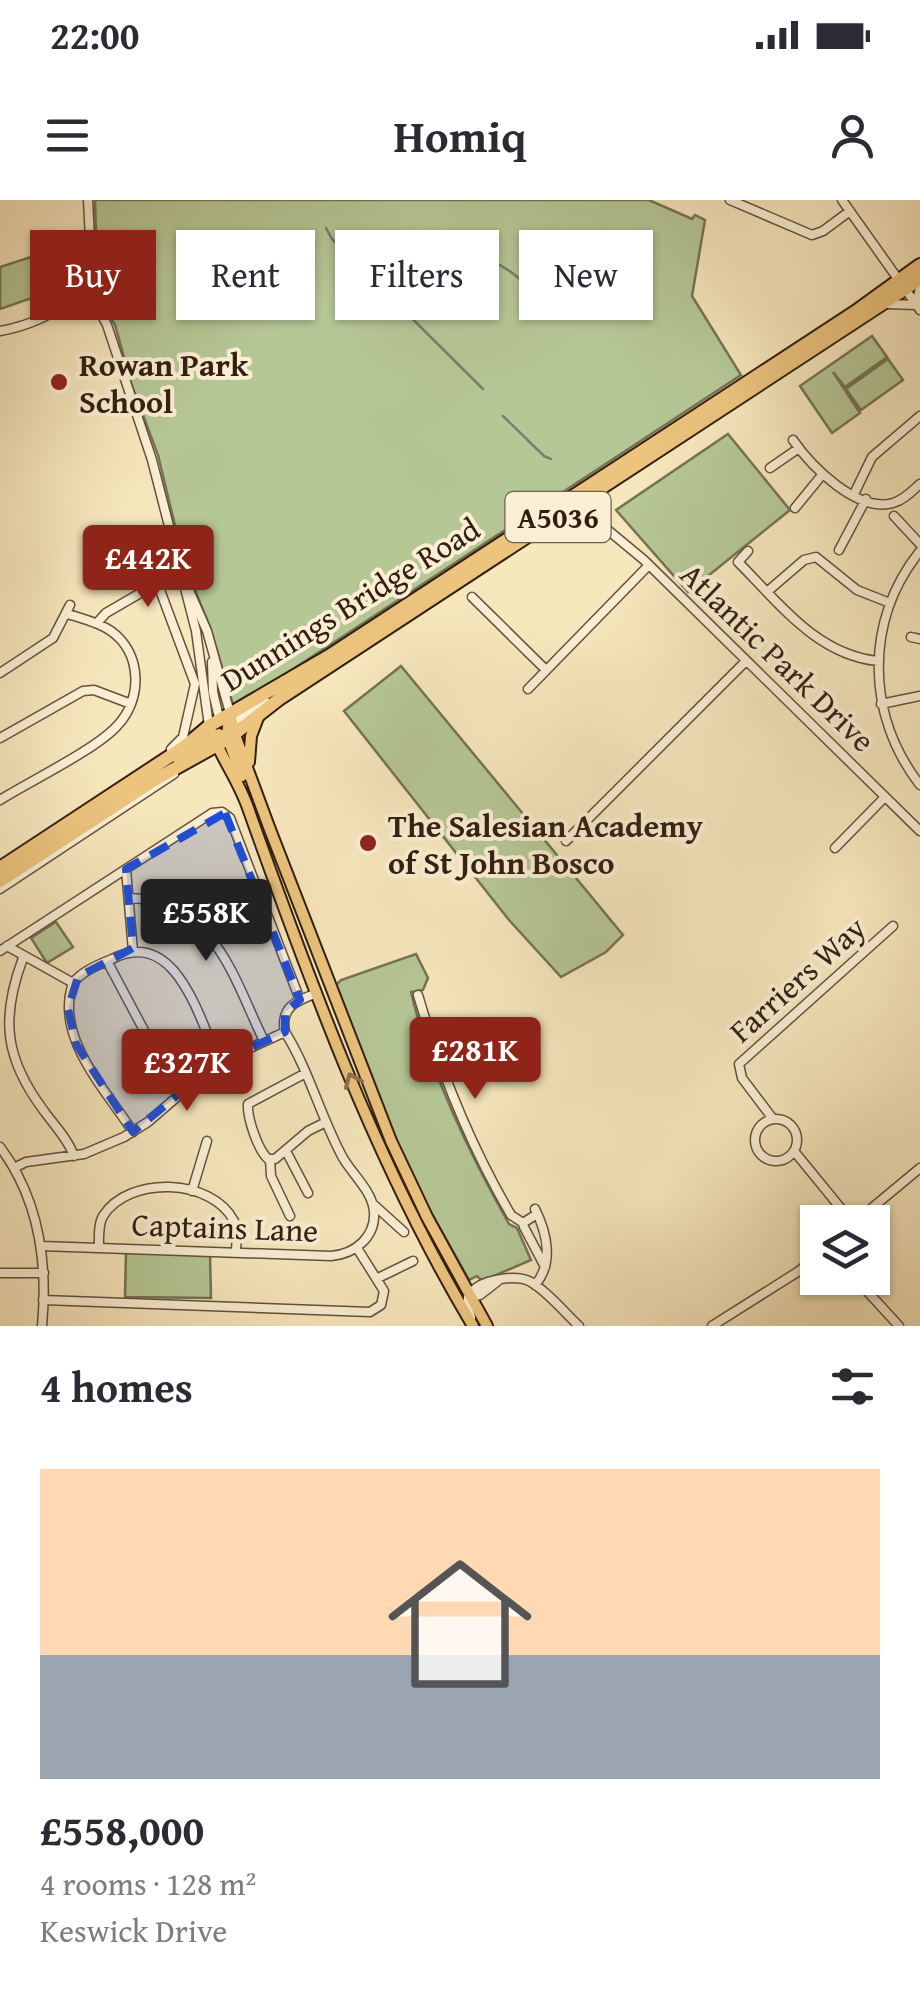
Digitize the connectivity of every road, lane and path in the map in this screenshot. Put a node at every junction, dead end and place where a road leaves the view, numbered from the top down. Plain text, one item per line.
1 (88, 200) edge
2 (730, 200) edge
3 (842, 200) edge
4 (850, 211) junction
5 (88, 230) edge
6 (888, 267) junction
7 (919, 273) edge
8 (903, 286) edge
9 (884, 299) junction
10 (918, 307) edge
11 (35, 320) edge
12 (105, 320) edge
13 (0, 331) edge
14 (920, 416) edge
15 (770, 468) dead end
16 (822, 475) junction
17 (920, 484) edge
18 (854, 494) junction
19 (578, 498) junction
20 (866, 500) junction
21 (795, 508) dead end
22 (894, 516) dead end
23 (920, 547) edge
24 (839, 550) dead end
25 (748, 551) dead end
26 (649, 565) junction
27 (180, 570) junction
28 (157, 582) junction
29 (768, 591) junction
30 (472, 596) dead end
31 (890, 603) junction
32 (97, 623) junction
33 (746, 661) junction
34 (878, 661) junction
35 (546, 670) junction
36 (0, 674) edge
37 (305, 682) junction
38 (528, 689) dead end
39 (920, 696) edge
40 (131, 704) junction
41 (882, 704) junction
42 (259, 714) junction
43 (223, 729) junction
44 (0, 738) edge
45 (250, 772) junction
46 (920, 785) edge
47 (885, 797) junction
48 (0, 800) edge
49 (920, 832) edge
50 (566, 841) dead end
51 (835, 848) dead end
52 (0, 865) edge
53 (126, 869) junction
54 (0, 885) edge
55 (129, 898) junction
56 (169, 906) junction
57 (893, 926) dead end
58 (210, 934) junction
59 (4, 948) edge
60 (133, 951) junction
61 (22, 958) junction
62 (107, 961) junction
63 (72, 983) junction
64 (317, 993) junction
65 (418, 996) dead end
66 (300, 1000) junction
67 (284, 1032) junction
68 (4, 1039) edge
69 (264, 1042) junction
70 (219, 1062) junction
71 (304, 1074) junction
72 (179, 1096) junction
73 (773, 1120) junction
74 (326, 1122) junction
75 (133, 1132) junction
76 (207, 1141) dead end
77 (0, 1147) edge
78 (286, 1151) junction
79 (794, 1152) junction
80 (74, 1156) junction
81 (270, 1160) junction
82 (14, 1168) junction
83 (920, 1168) edge
84 (192, 1191) junction
85 (309, 1193) dead end
86 (373, 1204) junction
87 (839, 1205) edge
88 (875, 1205) edge
89 (290, 1209) dead end
90 (523, 1223) junction
91 (404, 1232) dead end
92 (42, 1246) junction
93 (98, 1247) junction
94 (357, 1248) junction
95 (236, 1252) junction
96 (413, 1261) dead end
97 (545, 1268) junction
98 (800, 1270) edge
99 (0, 1273) edge
100 (44, 1273) junction
101 (378, 1278) junction
102 (535, 1285) junction
103 (455, 1294) junction
104 (871, 1295) edge
105 (469, 1297) junction
106 (43, 1300) junction
107 (472, 1325) edge
108 (42, 1326) edge
109 (487, 1326) edge
110 (579, 1326) edge
111 (712, 1326) edge
112 (899, 1326) edge

1 - 5 street
2 - 4 street
3 - 4 street
4 - 6 street
6 - 7 street
6 - 8 street
6 - 9 street
7 - 8 highway
8 - 9 highway, Dunnings Bridge Road
8 - 10 street
9 - 10 street
9 - 19 highway, Dunnings Bridge Road / A5036
11 - 13 street
12 - 27 street
14 - 18 street
15 - 16 street
16 - 18 street
16 - 21 street
17 - 20 street
18 - 20 street
19 - 26 street, Atlantic Park Drive
19 - 37 highway, Dunnings Bridge Road / A5036
19 - 43 highway, Dunnings Bridge Road / A5036
20 - 24 street
22 - 23 street
23 - 31 street
25 - 29 street
26 - 33 street, Atlantic Park Drive
26 - 35 street
27 - 28 street
27 - 43 street
27 - 43 street
28 - 32 street
28 - 52 street
29 - 31 street
29 - 34 street
30 - 35 street
31 - 34 street
32 - 36 street
32 - 40 street
33 - 47 street, Atlantic Park Drive
33 - 50 street
34 - 41 street
35 - 38 street
37 - 42 highway, Dunnings Bridge Road / A5036
37 - 43 street
39 - 41 street
40 - 44 street
40 - 48 street
41 - 46 street
42 - 43 highway, Dunnings Bridge Road / A5036
42 - 45 main road
43 - 45 main road
43 - 52 highway, A5036
43 - 54 highway, A5036
43 - 64 main road
45 - 105 main road
47 - 49 street, Atlantic Park Drive
47 - 51 street
53 - 55 street
53 - 59 street
53 - 66 street
55 - 56 street
55 - 60 street
56 - 58 street
56 - 58 street
57 - 73 street, Farriers Way
58 - 69 street
59 - 61 street
60 - 62 street
60 - 70 street
61 - 63 street
61 - 68 street
62 - 63 street
62 - 72 street
63 - 75 street
64 - 66 street
103 -> 64 main road
65 - 90 street
66 - 67 street
67 - 69 street
67 - 71 street
68 - 80 street
69 - 70 street
70 - 72 street
71 - 74 street
71 - 81 street
72 - 75 street
73 - 79 street
73 - 79 street
74 - 78 street
74 - 86 street
75 - 80 street
76 - 84 street
77 - 82 street
78 - 81 street
78 - 85 street
79 - 87 street
80 - 82 street
81 - 89 street
82 - 92 street
83 - 88 street
84 - 93 street
84 - 95 street
86 - 91 street
86 - 94 street, Captains Lane
90 - 97 street
90 - 97 street
92 - 93 street, Captains Lane
92 - 100 street
93 - 95 street, Captains Lane
94 - 95 street, Captains Lane
94 - 101 street
96 - 101 street
97 - 102 street
98 - 111 street
99 - 100 street
100 - 106 street
101 - 106 street
102 - 105 street
102 - 110 street
103 - 105 street
103 - 107 main road
104 - 112 street
105 - 107 street
105 - 109 main road
106 - 108 street

